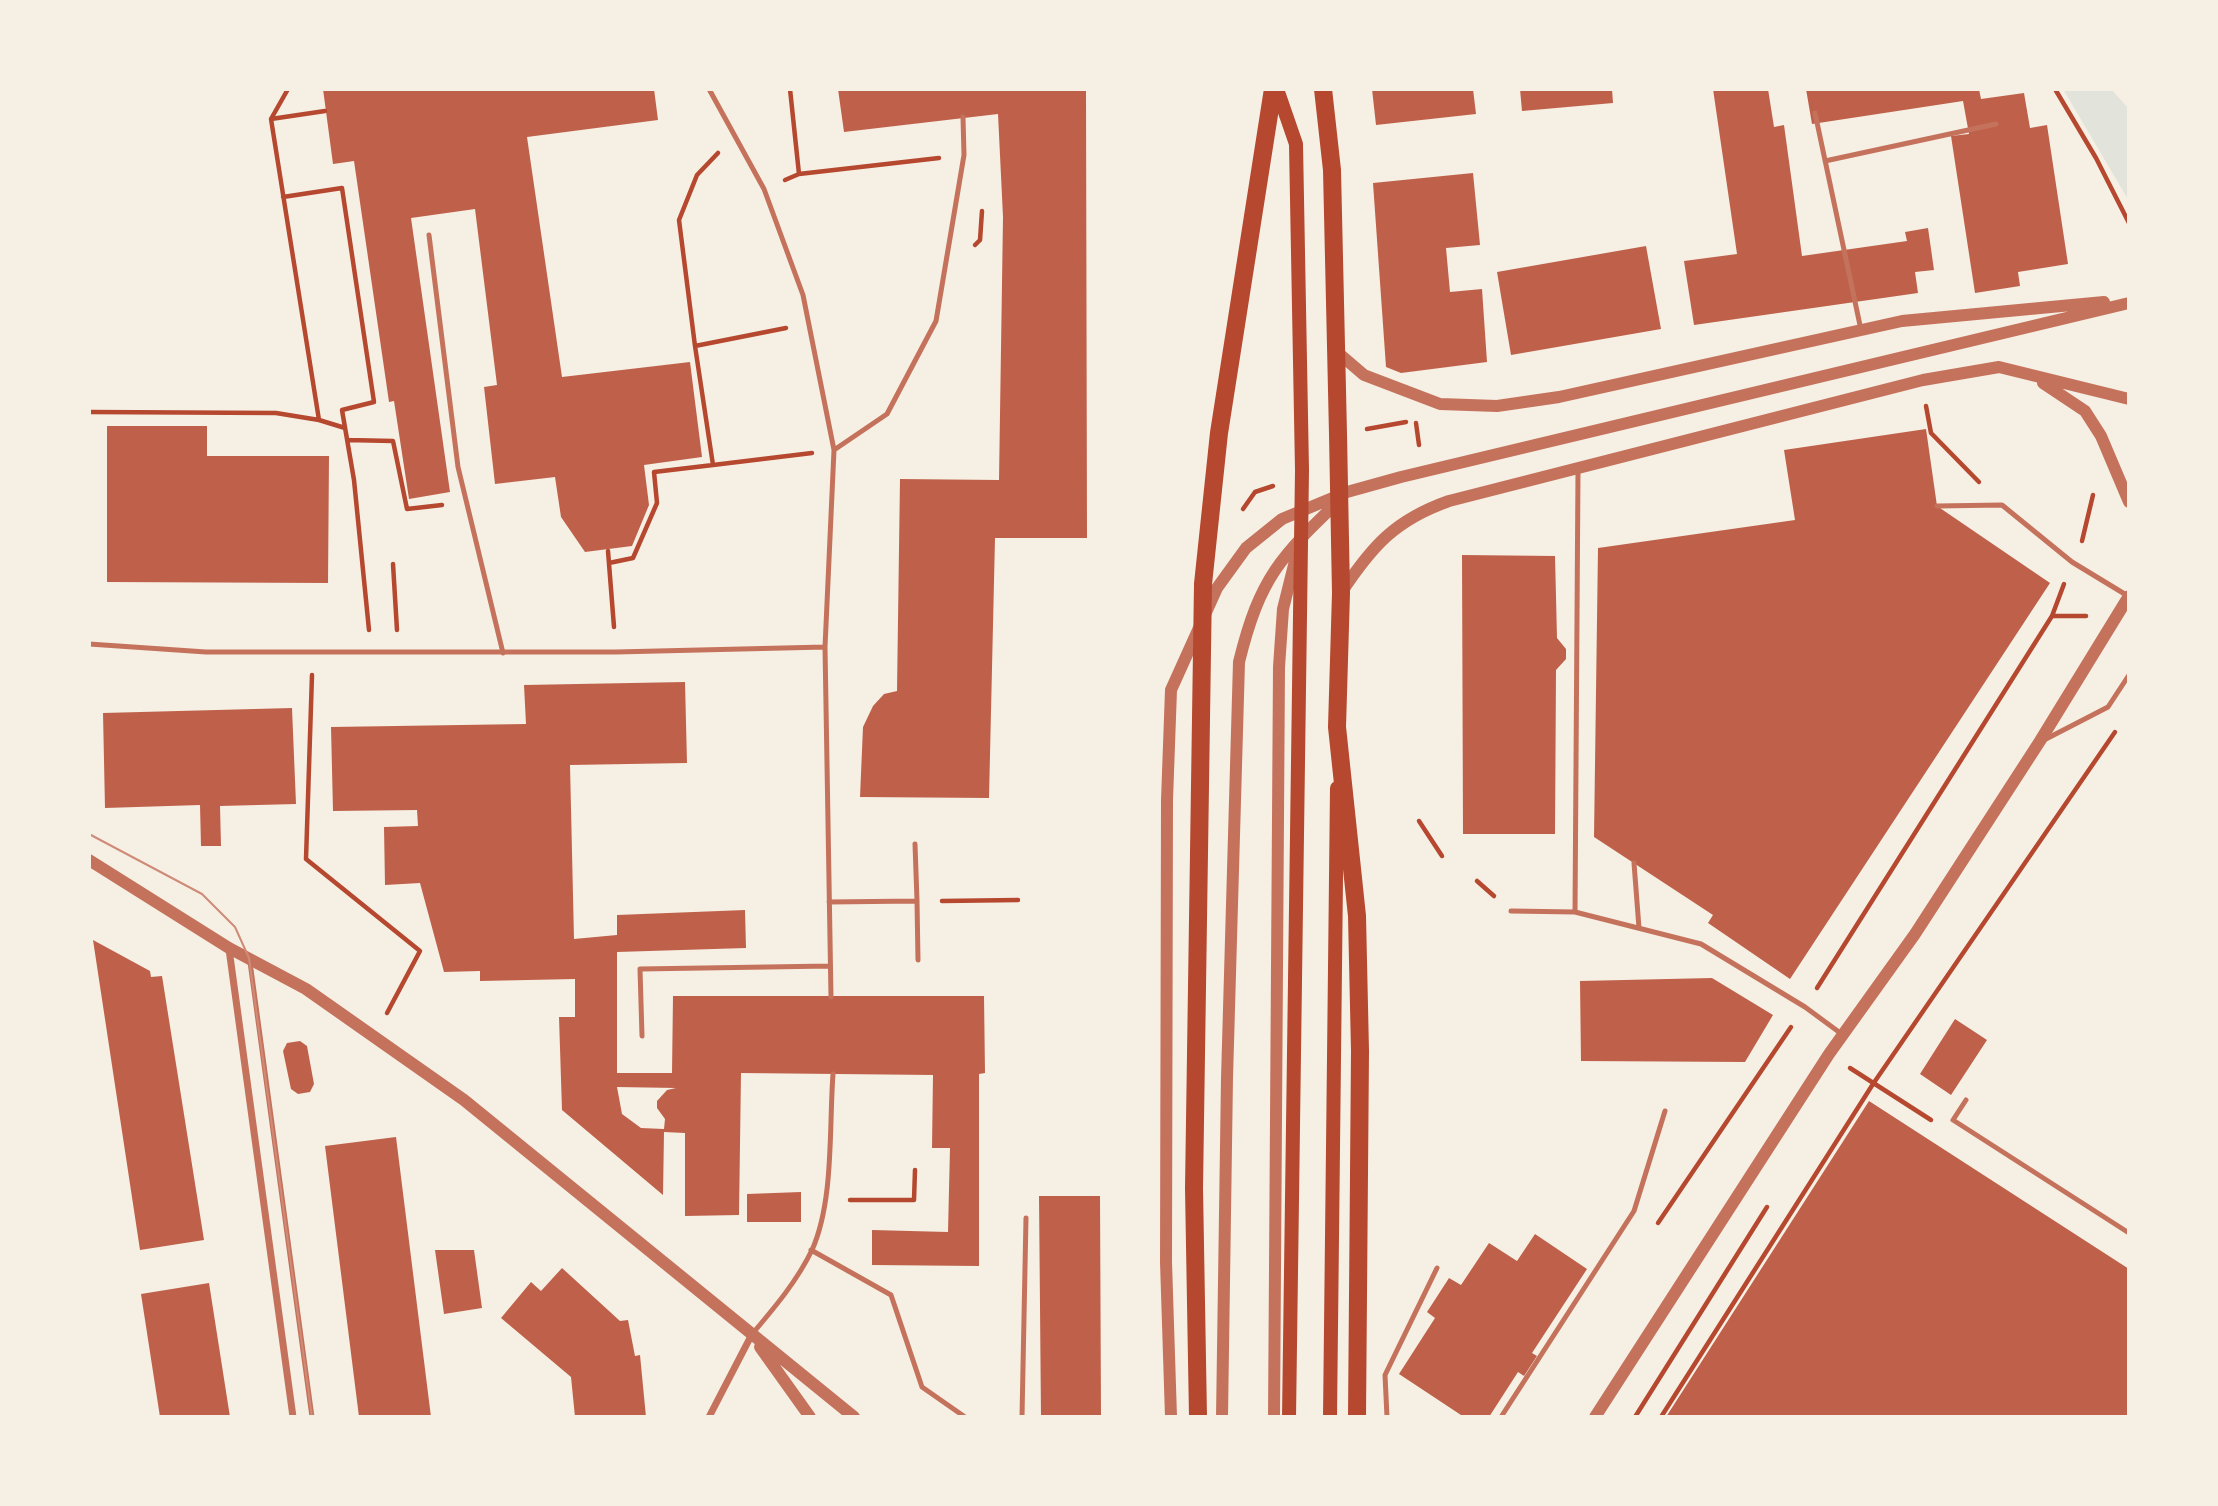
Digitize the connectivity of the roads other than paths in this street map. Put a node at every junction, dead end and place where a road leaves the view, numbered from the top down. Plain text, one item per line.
1 (709, 89) edge
2 (1275, 89) edge
3 (1323, 89) edge
4 (1815, 113) dead end
5 (963, 117) dead end
6 (1996, 124) dead end
7 (1825, 161) junction
8 (429, 235) dead end
9 (2129, 301) edge
10 (1861, 330) junction
11 (1336, 351) junction
12 (2021, 371) junction
13 (2129, 399) edge
14 (834, 450) junction
15 (1578, 470) junction
16 (1347, 492) junction
17 (2129, 502) edge
18 (1937, 506) dead end
19 (1302, 536) junction
20 (1341, 593) junction
21 (2129, 596) edge
22 (89, 644) edge
23 (825, 648) junction
24 (503, 653) junction
25 (2129, 674) edge
26 (1337, 727) junction
27 (2040, 741) junction
28 (915, 844) dead end
29 (89, 860) edge
30 (1634, 863) dead end
31 (917, 901) junction
32 (829, 902) junction
33 (1511, 911) dead end
34 (1576, 912) junction
35 (1639, 928) junction
36 (229, 948) junction
37 (249, 958) junction
38 (918, 960) dead end
39 (830, 965) junction
40 (831, 997) dead end
41 (1843, 1035) junction
42 (642, 1036) dead end
43 (833, 1074) dead end
44 (1966, 1100) dead end
45 (1665, 1111) dead end
46 (1026, 1218) dead end
47 (2129, 1233) edge
48 (811, 1250) junction
49 (1437, 1268) dead end
50 (751, 1336) junction
51 (808, 1415) edge
52 (293, 1417) edge
53 (312, 1417) edge
54 (709, 1417) edge
55 (855, 1417) edge
56 (965, 1417) edge
57 (1021, 1417) edge
58 (1171, 1417) edge
59 (1198, 1417) edge
60 (1222, 1417) edge
61 (1274, 1417) edge
62 (1289, 1417) edge
63 (1330, 1417) edge
64 (1357, 1417) edge
65 (1387, 1417) edge
66 (1501, 1417) edge
67 (1595, 1417) edge

1 - 14 lane
2 - 59 main road
2 - 62 main road
3 - 11 main road
4 - 7 lane
5 - 14 lane
6 - 7 lane
7 - 10 lane
8 - 24 lane
9 - 10 street
9 - 16 street
10 - 11 street
11 - 20 main road
12 - 13 street
12 - 15 street
12 - 17 street
14 - 23 lane
15 - 20 street
15 - 34 lane
16 - 19 street
16 - 58 street
18 - 21 lane
19 - 60 street
19 - 61 street
20 - 26 main road
21 - 27 street
22 - 24 lane
23 - 24 lane
23 - 32 lane
25 - 27 lane
26 - 63 main road
26 - 64 main road
27 - 41 street
28 - 31 lane
29 - 36 street
30 - 35 lane
31 - 32 lane
31 - 38 lane
32 - 39 lane
33 - 34 lane
34 - 35 lane
35 - 41 lane
36 - 37 street
36 - 52 street
37 - 50 street
37 - 53 lane
39 - 40 lane
39 - 42 lane
41 - 67 street
43 - 48 lane
44 - 47 lane
45 - 66 lane
46 - 57 lane
48 - 50 lane
48 - 56 lane
49 - 65 lane
50 - 51 street
50 - 54 street
50 - 55 street

